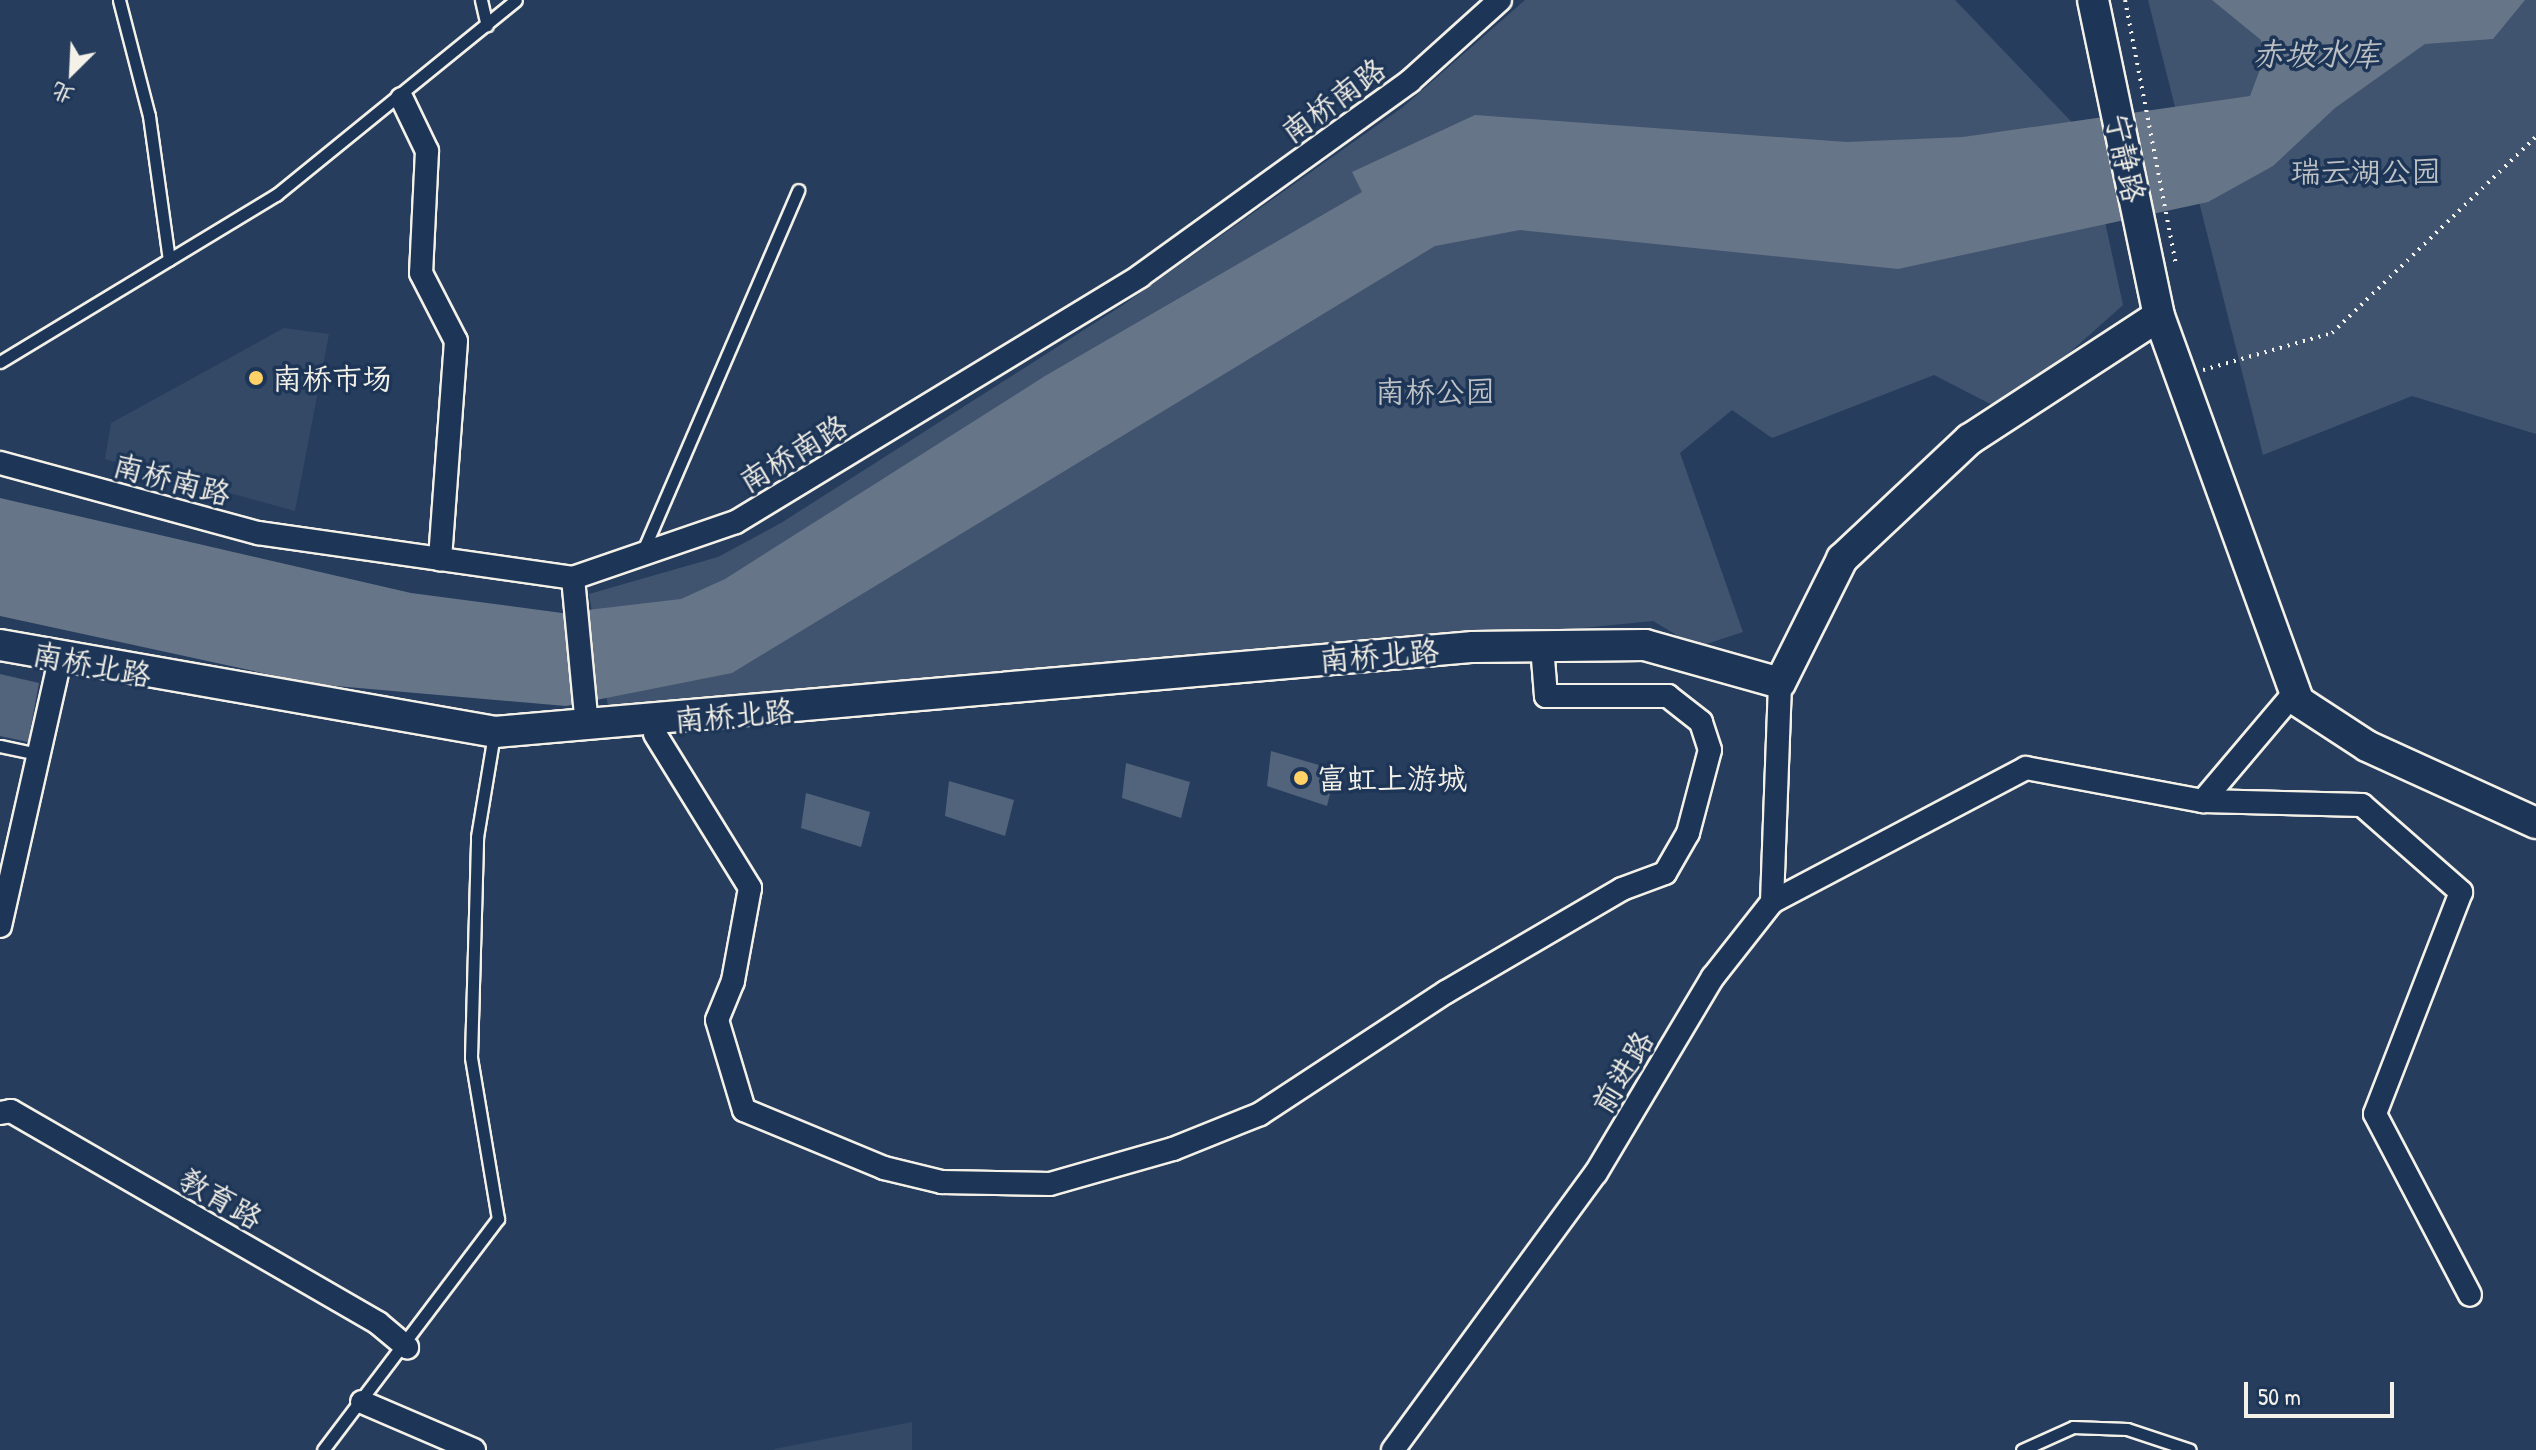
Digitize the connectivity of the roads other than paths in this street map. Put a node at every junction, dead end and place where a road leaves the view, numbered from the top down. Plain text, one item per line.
1 (119, 0) edge
2 (481, 0) edge
3 (516, 0) edge
4 (1500, 0) edge
5 (2093, 0) edge
6 (487, 25) junction
7 (402, 99) junction
8 (798, 190) dead end
9 (169, 260) junction
10 (2159, 316) junction
11 (0, 362) edge
12 (0, 463) edge
13 (640, 557) junction
14 (440, 559) junction
15 (573, 578) junction
16 (0, 645) edge
17 (1542, 646) junction
18 (60, 660) junction
19 (1780, 683) junction
20 (2295, 692) junction
21 (624, 725) junction
22 (587, 727) junction
23 (495, 732) junction
24 (655, 734) joint
25 (0, 746) edge
26 (38, 754) junction
27 (2203, 801) junction
28 (2536, 823) edge
29 (1772, 902) junction
30 (0, 926) edge
31 (0, 1113) edge
32 (2470, 1295) dead end
33 (407, 1347) junction
34 (362, 1402) junction
35 (323, 1450) edge
36 (474, 1450) edge
37 (1393, 1450) edge
38 (2022, 1450) edge
39 (2190, 1450) edge

1 - 9 lane
2 - 6 lane
3 - 6 lane
4 - 13 street, 南桥南路
5 - 10 street, 宁静路
6 - 7 lane
7 - 9 lane
7 - 14 street
8 - 13 lane
9 - 11 lane
10 - 19 street
10 - 20 street, 宁静路
12 - 14 street, 南桥南路
13 - 15 street, 南桥南路
14 - 15 street, 南桥南路
15 - 22 street
16 - 18 street, 南桥北路
17 - 19 street, 南桥北路
17 - 21 street, 南桥北路
17 - 24 street
18 - 23 street, 南桥北路
18 - 26 street
19 - 29 street
20 - 27 street
20 - 28 street
21 - 22 street, 南桥北路
21 - 24 lane
22 - 23 street, 南桥北路
23 - 33 lane
25 - 26 lane
26 - 30 street
27 - 29 street
27 - 32 street
29 - 37 street, 前进路
31 - 33 street, 教育路
33 - 34 lane
34 - 35 lane
34 - 36 street
38 - 39 lane

